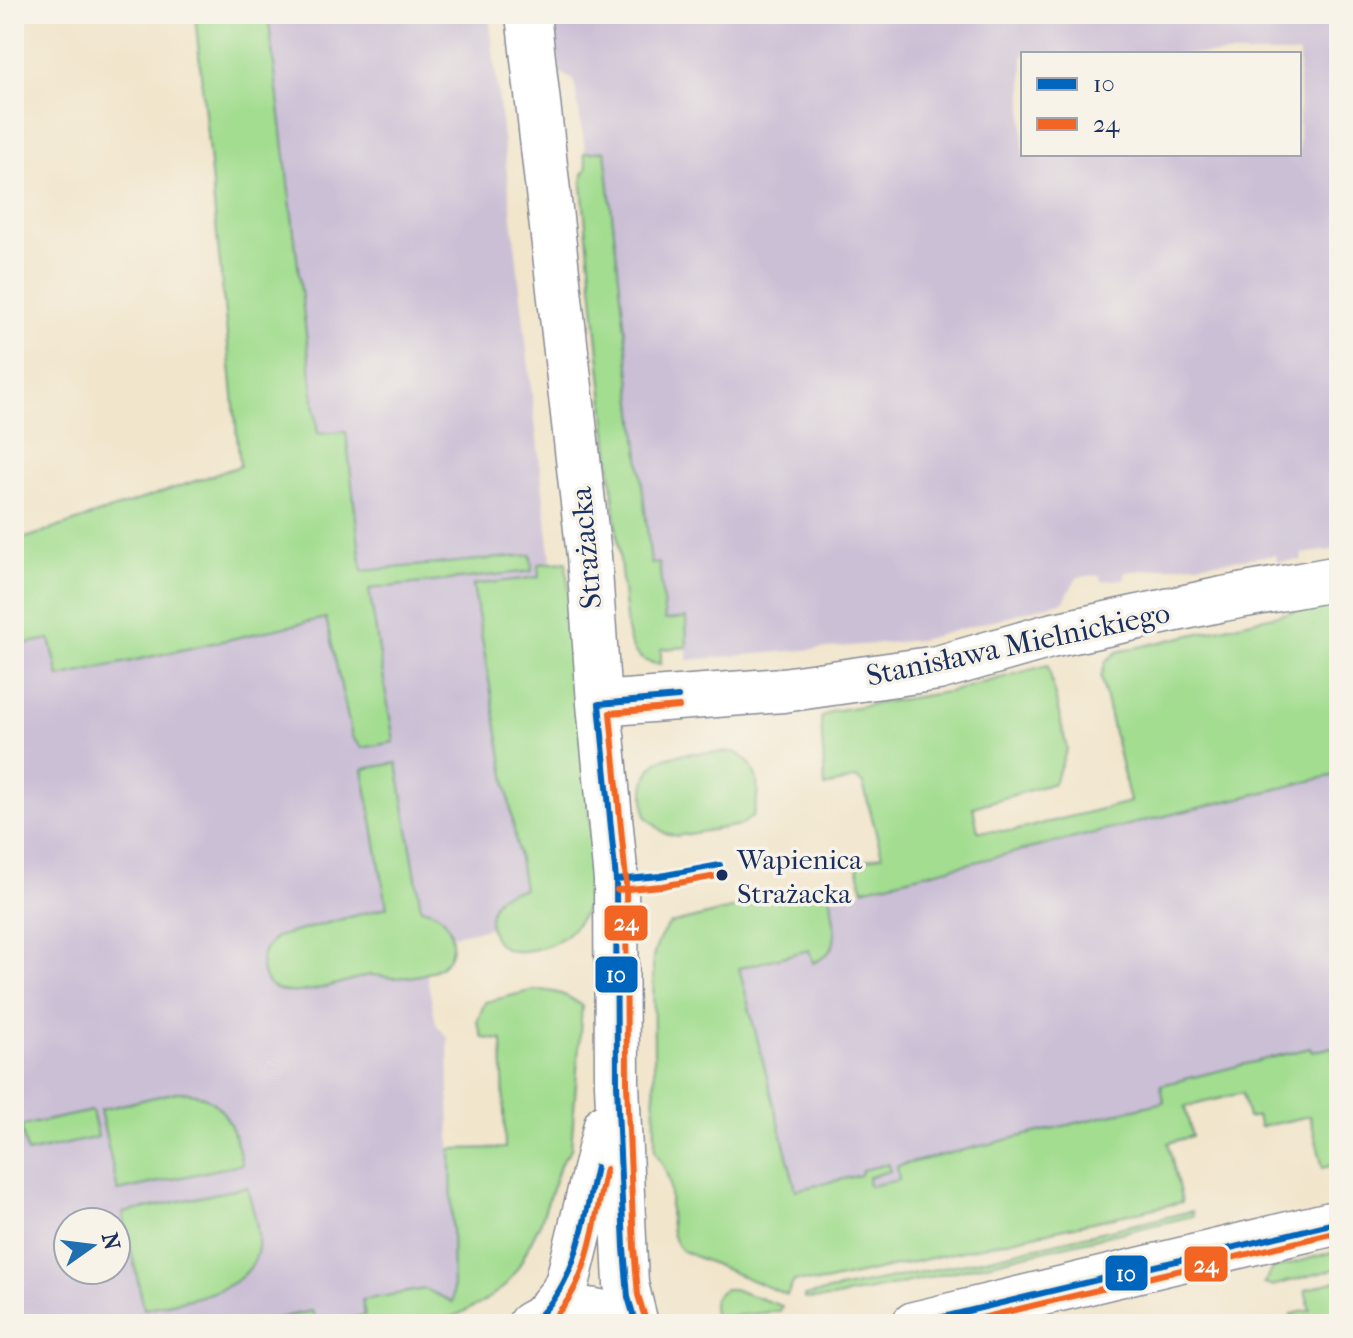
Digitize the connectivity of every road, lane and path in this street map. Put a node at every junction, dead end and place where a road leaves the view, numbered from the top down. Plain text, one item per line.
1 (528, 14) edge
2 (1339, 578) edge
3 (599, 704) junction
4 (617, 1084) junction
5 (1339, 1222) edge
6 (537, 1320) edge
7 (629, 1324) edge
8 (636, 1324) edge
9 (914, 1324) edge

1 - 3 street, Strażacka
2 - 3 street, Stanisława Mielnickiego
3 - 4 street, Strażacka
4 - 6 street, Strażacka
4 - 8 street, Strażacka
5 - 9 street
6 - 7 street

